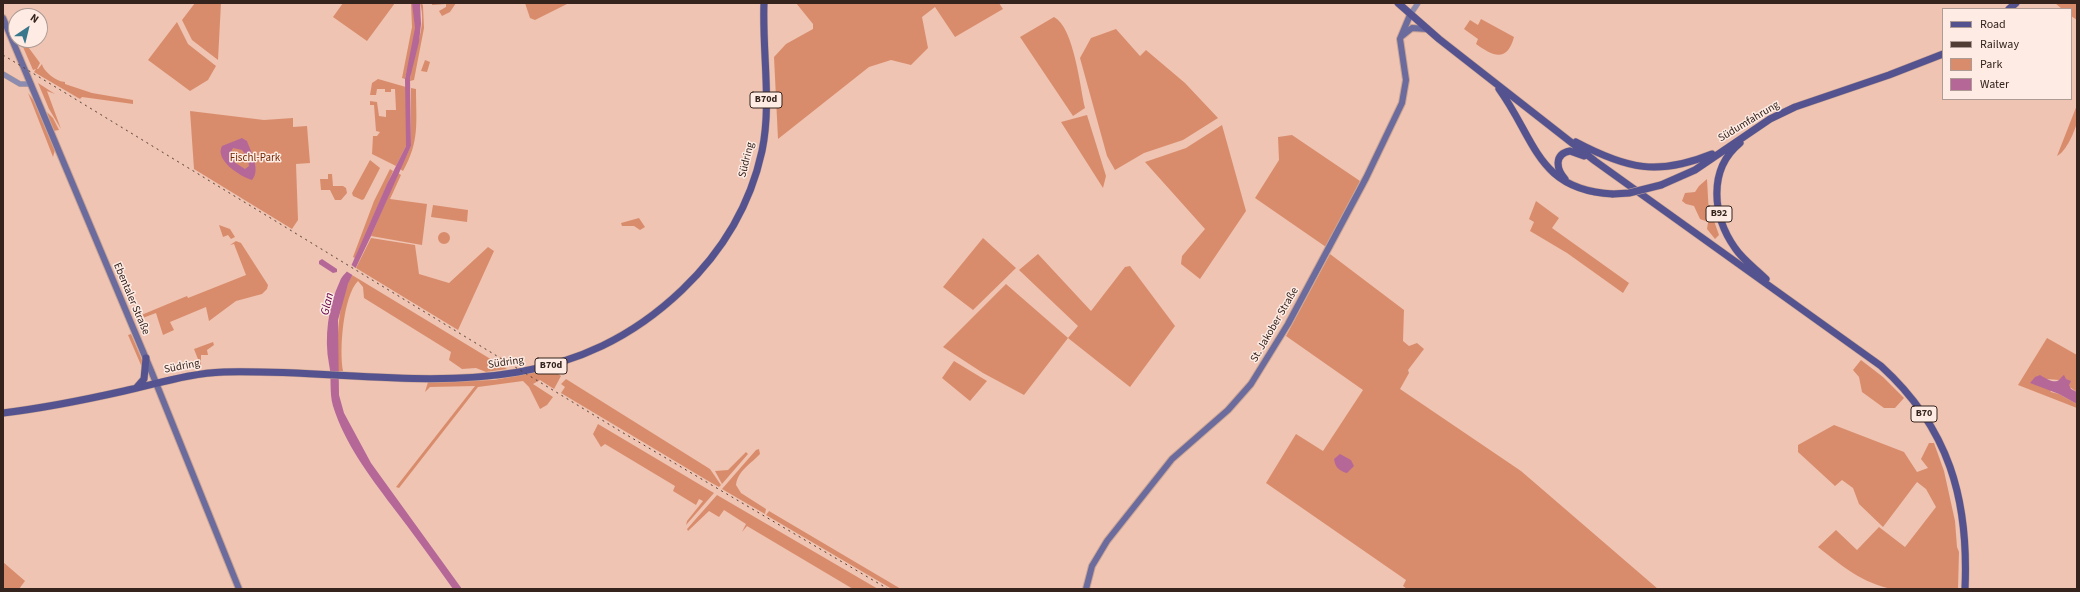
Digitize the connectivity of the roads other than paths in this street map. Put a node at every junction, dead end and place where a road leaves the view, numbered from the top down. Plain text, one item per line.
1 (764, 3) edge
2 (1398, 3) edge
3 (1418, 3) edge
4 (1410, 15) junction
5 (3, 18) edge
6 (1427, 29) junction
7 (1400, 39) junction
8 (1942, 54) edge
9 (3, 74) edge
10 (1494, 82) junction
11 (31, 84) junction
12 (1759, 126) junction
13 (1558, 132) junction
14 (1724, 150) junction
15 (1595, 161) junction
16 (1569, 184) junction
17 (1782, 294) junction
18 (146, 358) junction
19 (156, 383) junction
20 (133, 389) junction
21 (3, 413) edge
22 (239, 589) edge
23 (1086, 589) edge
24 (1965, 589) edge

1 - 19 main road, Südring / B70d
2 - 4 main road, B70
3 - 4 street
4 - 6 main road, B70
4 - 7 main road
5 - 11 main road, Ebentaler Straße
6 - 7 main road
6 - 10 main road, B70
7 - 23 main road, St. Jakober Straße
8 - 12 main road, Südumfahrung / B92
9 - 11 street
10 - 13 main road, B70
10 - 16 main road, Südumfahrung / B92
11 - 18 main road, Ebentaler Straße
12 - 14 main road, Südumfahrung / B92
12 - 17 main road, B92
13 - 14 main road, B92
13 - 15 main road, B70
14 - 16 main road, Südumfahrung / B92, bridge
15 - 16 main road
15 - 17 main road, B70
17 - 24 main road, B70
18 - 19 main road, Ebentaler Straße
18 - 20 main road
19 - 20 main road, Südring / B70d
19 - 22 main road, Ebentaler Straße
20 - 21 main road, Südring / B70d

